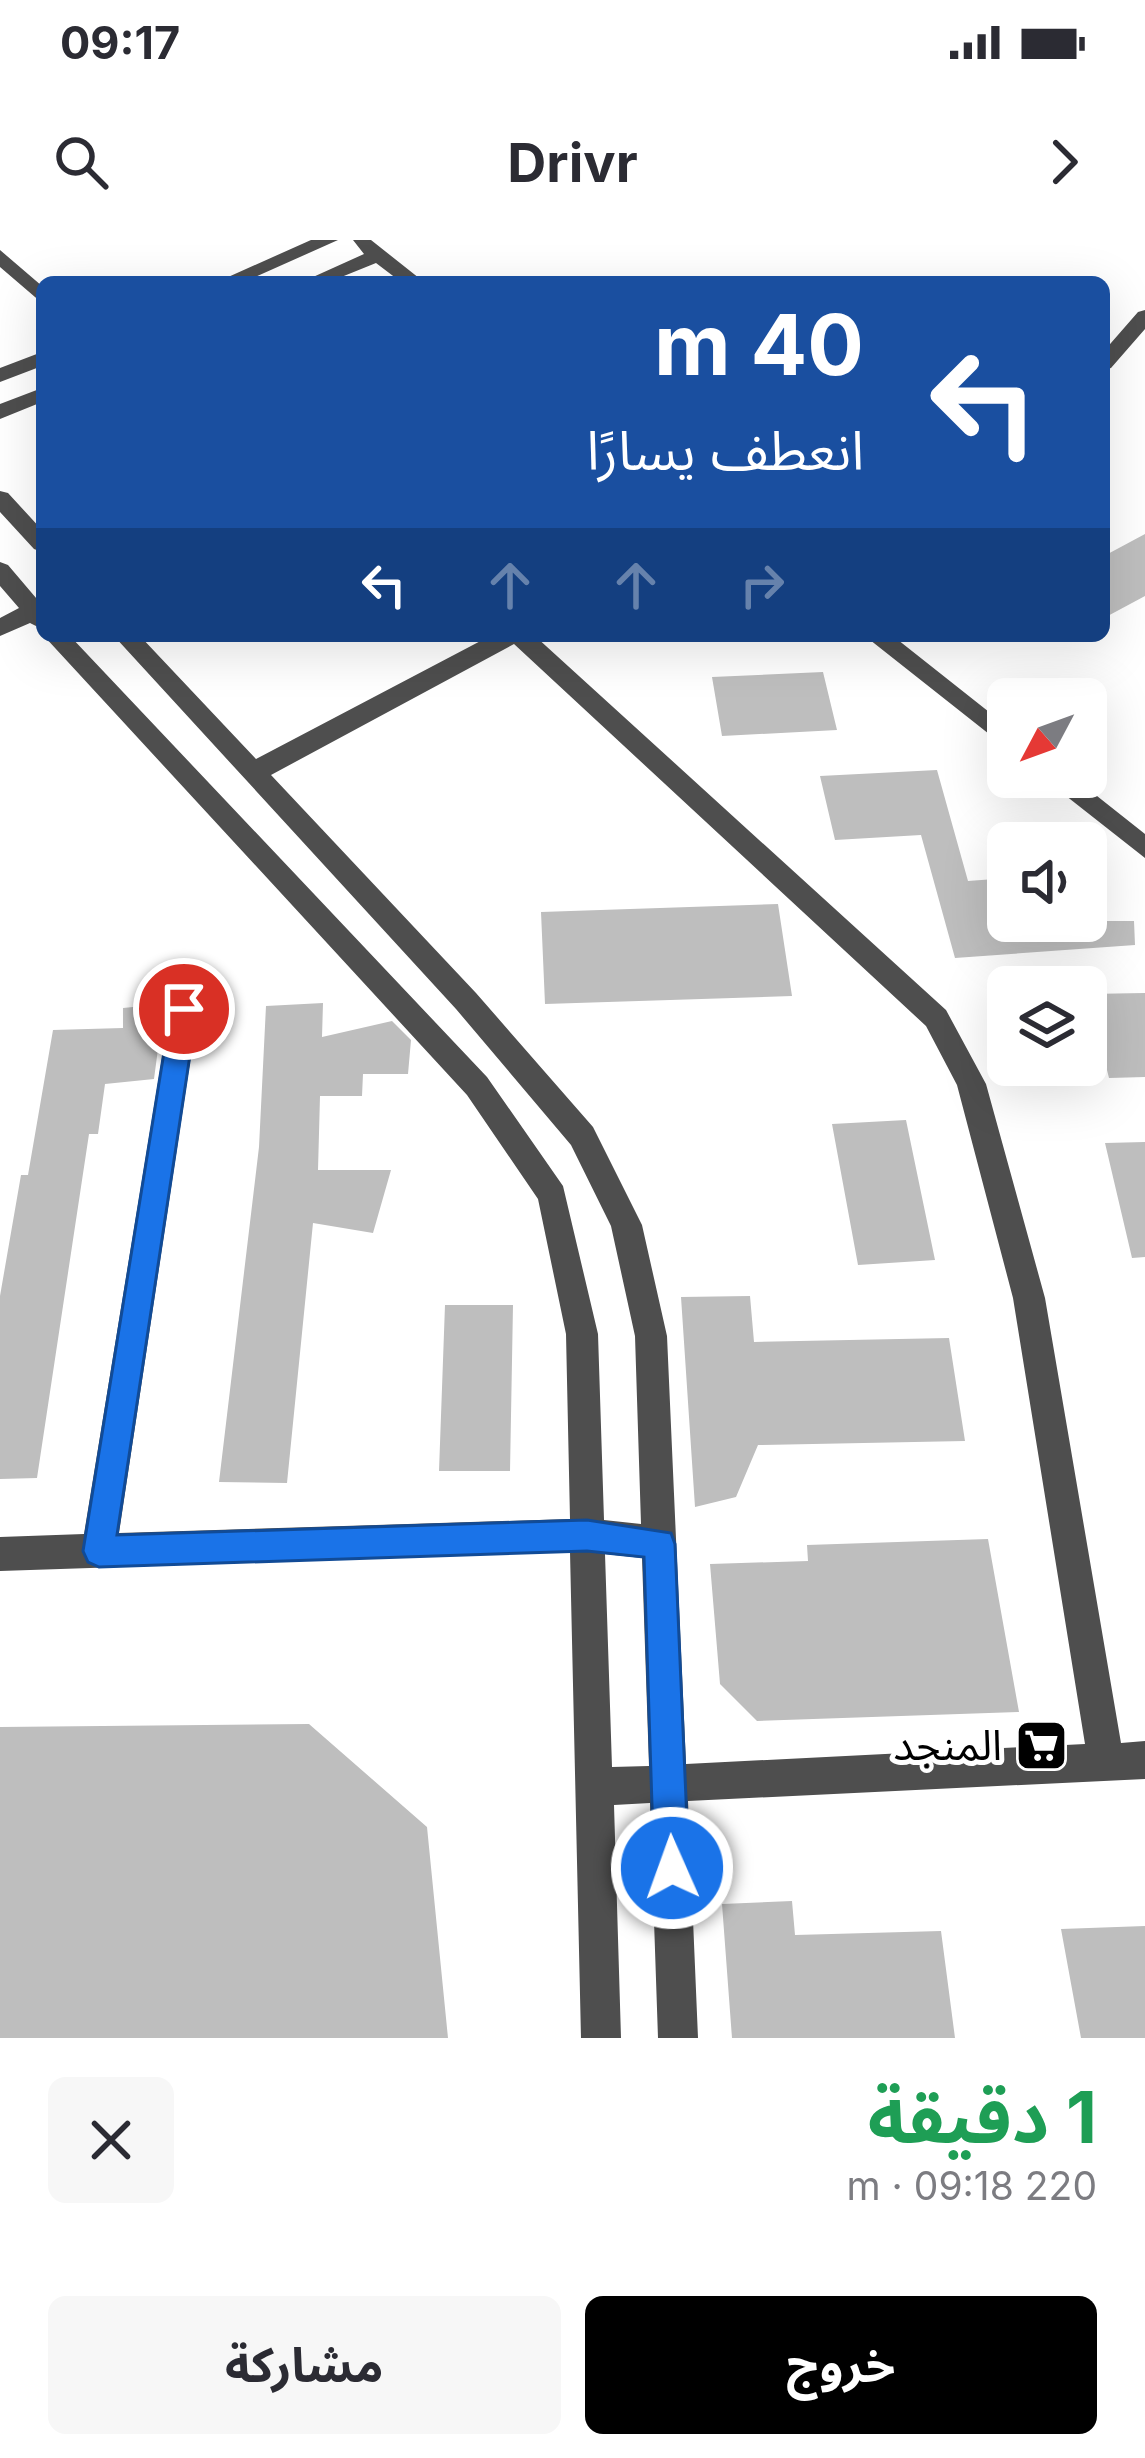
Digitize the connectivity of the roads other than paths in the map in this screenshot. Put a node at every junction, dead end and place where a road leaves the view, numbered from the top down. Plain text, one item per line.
1 (328, 240) edge
2 (359, 240) edge
3 (378, 255) junction
4 (0, 256) edge
5 (241, 276) edge
6 (327, 276) edge
7 (406, 276) edge
8 (36, 291) edge
9 (1145, 316) edge
10 (1110, 357) edge
11 (36, 361) edge
12 (0, 376) edge
13 (36, 397) edge
14 (0, 412) edge
15 (0, 498) edge
16 (36, 537) edge
17 (0, 570) edge
18 (36, 615) edge
19 (36, 616) edge
20 (0, 628) edge
21 (62, 642) edge
22 (132, 642) edge
23 (499, 642) edge
24 (527, 642) edge
25 (886, 642) edge
26 (987, 723) edge
27 (254, 772) junction
28 (1082, 798) edge
29 (1145, 848) edge
30 (184, 1009) dead end
31 (587, 1535) junction
32 (660, 1544) junction
33 (99, 1551) junction
34 (0, 1554) edge
35 (1145, 1760) edge
36 (1106, 1761) junction
37 (669, 1783) junction
38 (594, 1786) junction
39 (601, 2038) edge
40 (678, 2038) edge

1 - 5 street
2 - 3 street
3 - 6 street
3 - 7 street
4 - 8 street
9 - 10 street
11 - 12 street
13 - 14 street
15 - 16 street
17 - 18 street
19 - 20 street
21 - 31 street
22 - 27 street
23 - 27 street
24 - 36 street
25 - 26 street
27 - 32 street
28 - 29 street
30 - 33 street
31 - 32 street
31 - 33 street
31 - 38 street
32 - 37 street
33 - 34 street
35 - 36 street
36 - 37 street
37 - 38 street
37 - 40 street
38 - 39 street

